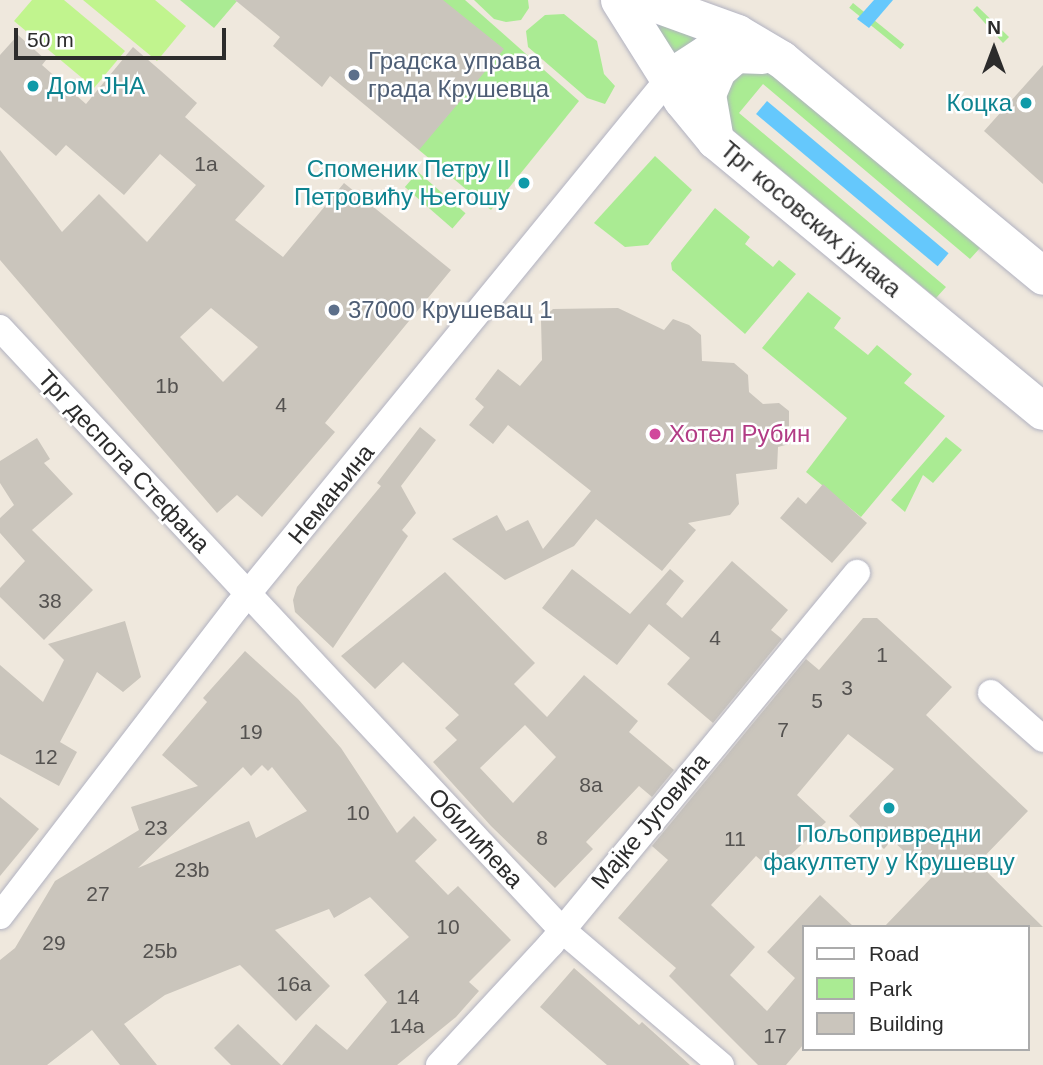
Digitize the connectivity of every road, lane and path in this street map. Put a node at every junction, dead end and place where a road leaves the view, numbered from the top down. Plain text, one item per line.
1 (619, 0) edge
2 (646, 0) edge
3 (739, 51) junction
4 (781, 60) junction
5 (670, 77) junction
6 (715, 140) junction
7 (1040, 271) edge
8 (0, 328) edge
9 (1034, 399) edge
10 (857, 573) dead end
11 (249, 594) junction
12 (991, 693) dead end
13 (1043, 739) edge
14 (0, 916) edge
15 (561, 929) junction
16 (439, 1065) edge
17 (721, 1065) edge

1 - 5 main road, Трг косовских јунака
2 - 4 main road
3 - 4 main road
3 - 5 main road
3 - 6 main road
4 - 7 main road
5 - 6 main road, Трг косовских јунака
5 - 11 street, Немањина
6 - 9 main road, Трг косовских јунака
8 - 11 street, Трг деспота Стефана
10 - 15 street, Мајке Југовића
11 - 14 street, Немањина
11 - 15 street, Обилићева
12 - 13 street
15 - 16 street, Мајке Југовића
15 - 17 street, Обилићева

